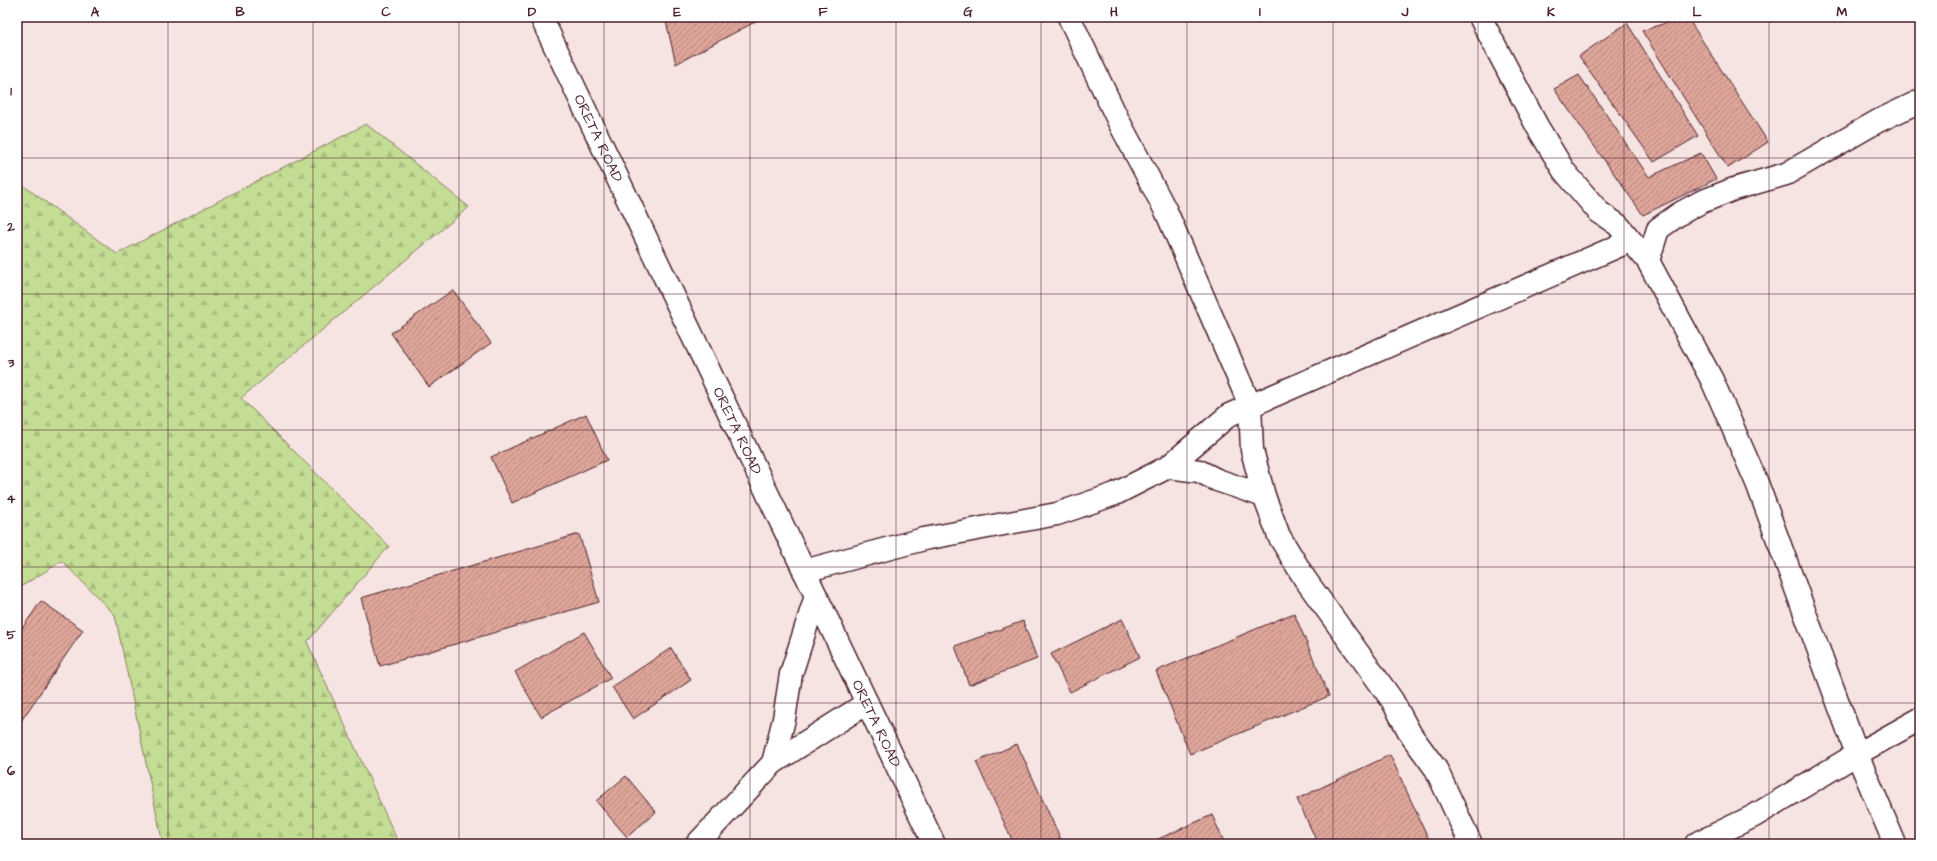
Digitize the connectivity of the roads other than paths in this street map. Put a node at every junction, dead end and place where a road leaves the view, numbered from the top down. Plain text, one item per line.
1 (541, 17) edge
2 (1069, 17) edge
3 (1480, 17) edge
4 (1920, 101) edge
5 (1658, 229) junction
6 (1624, 233) junction
7 (1648, 261) junction
8 (1250, 406) junction
9 (1168, 467) junction
10 (1264, 496) junction
11 (804, 571) junction
12 (816, 596) junction
13 (867, 703) junction
14 (1920, 719) edge
15 (1857, 754) junction
16 (772, 763) junction
17 (697, 844) edge
18 (934, 844) edge
19 (1471, 844) edge
20 (1696, 844) edge
21 (1895, 844) edge

1 - 11 street, ORETA ROAD
2 - 8 street
3 - 6 street
4 - 5 street
5 - 6 street
5 - 7 street
6 - 7 street
6 - 8 street
7 - 15 street
8 - 9 street
8 - 10 street
9 - 10 street
9 - 11 street
10 - 19 street
11 - 12 street, ORETA ROAD
12 - 13 street, ORETA ROAD
12 - 16 street
13 - 16 street
13 - 18 street, ORETA ROAD
14 - 15 street
15 - 20 street
15 - 21 street
16 - 17 street

